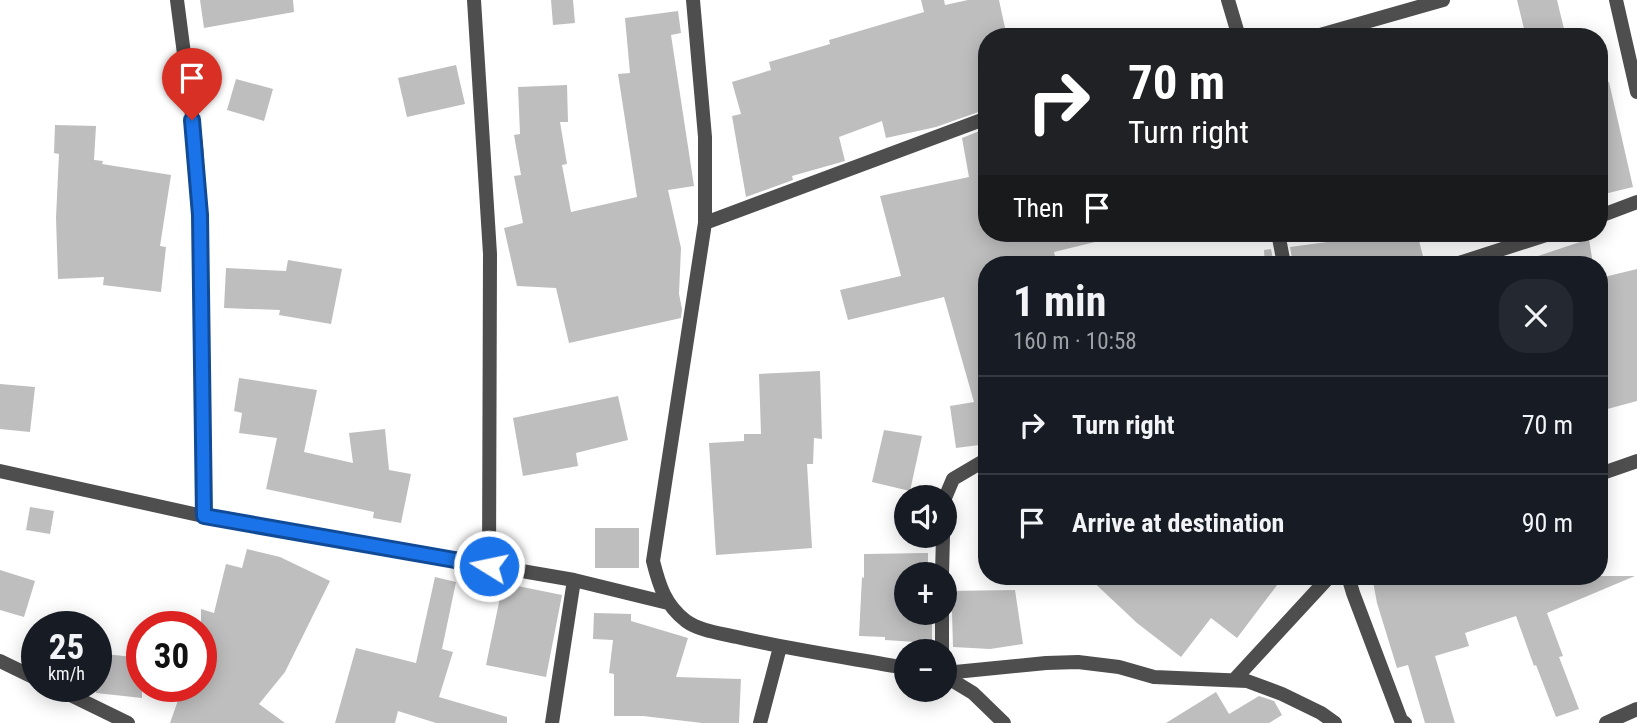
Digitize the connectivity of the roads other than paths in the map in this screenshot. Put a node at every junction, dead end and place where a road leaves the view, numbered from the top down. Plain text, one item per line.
1 (177, 0) edge
2 (474, 0) edge
3 (693, 0) edge
4 (1228, 0) edge
5 (1443, 0) edge
6 (1616, 0) edge
7 (1236, 28) edge
8 (1345, 28) edge
9 (1637, 92) edge
10 (978, 121) edge
11 (1637, 202) edge
12 (1608, 213) edge
13 (705, 223) junction
14 (1524, 242) edge
15 (1481, 256) edge
16 (1637, 461) edge
17 (978, 464) edge
18 (0, 471) edge
19 (1608, 471) edge
20 (951, 485) edge
21 (204, 516) junction
22 (489, 566) junction
23 (574, 580) junction
24 (1322, 585) edge
25 (1351, 585) edge
26 (668, 603) junction
27 (780, 647) junction
28 (0, 661) edge
29 (894, 666) edge
30 (21, 671) edge
31 (957, 673) edge
32 (1234, 680) junction
33 (957, 682) edge
34 (85, 702) edge
35 (1637, 709) edge
36 (128, 723) edge
37 (552, 723) edge
38 (760, 723) edge
39 (1004, 723) edge
40 (1335, 723) edge
41 (1405, 723) edge
42 (1606, 723) edge

1 - 21 street
2 - 22 street
3 - 13 street
4 - 7 street
5 - 8 street
6 - 9 street
10 - 13 street
11 - 12 street
13 - 26 street
14 - 15 street
16 - 19 street
17 - 20 street
18 - 21 street
21 - 22 street
22 - 23 street
23 - 26 street
23 - 37 street
24 - 32 street
25 - 41 street
26 - 27 street
27 - 29 street
27 - 38 street
28 - 30 street
31 - 32 street
32 - 40 street
33 - 39 street
34 - 36 street
35 - 42 street

